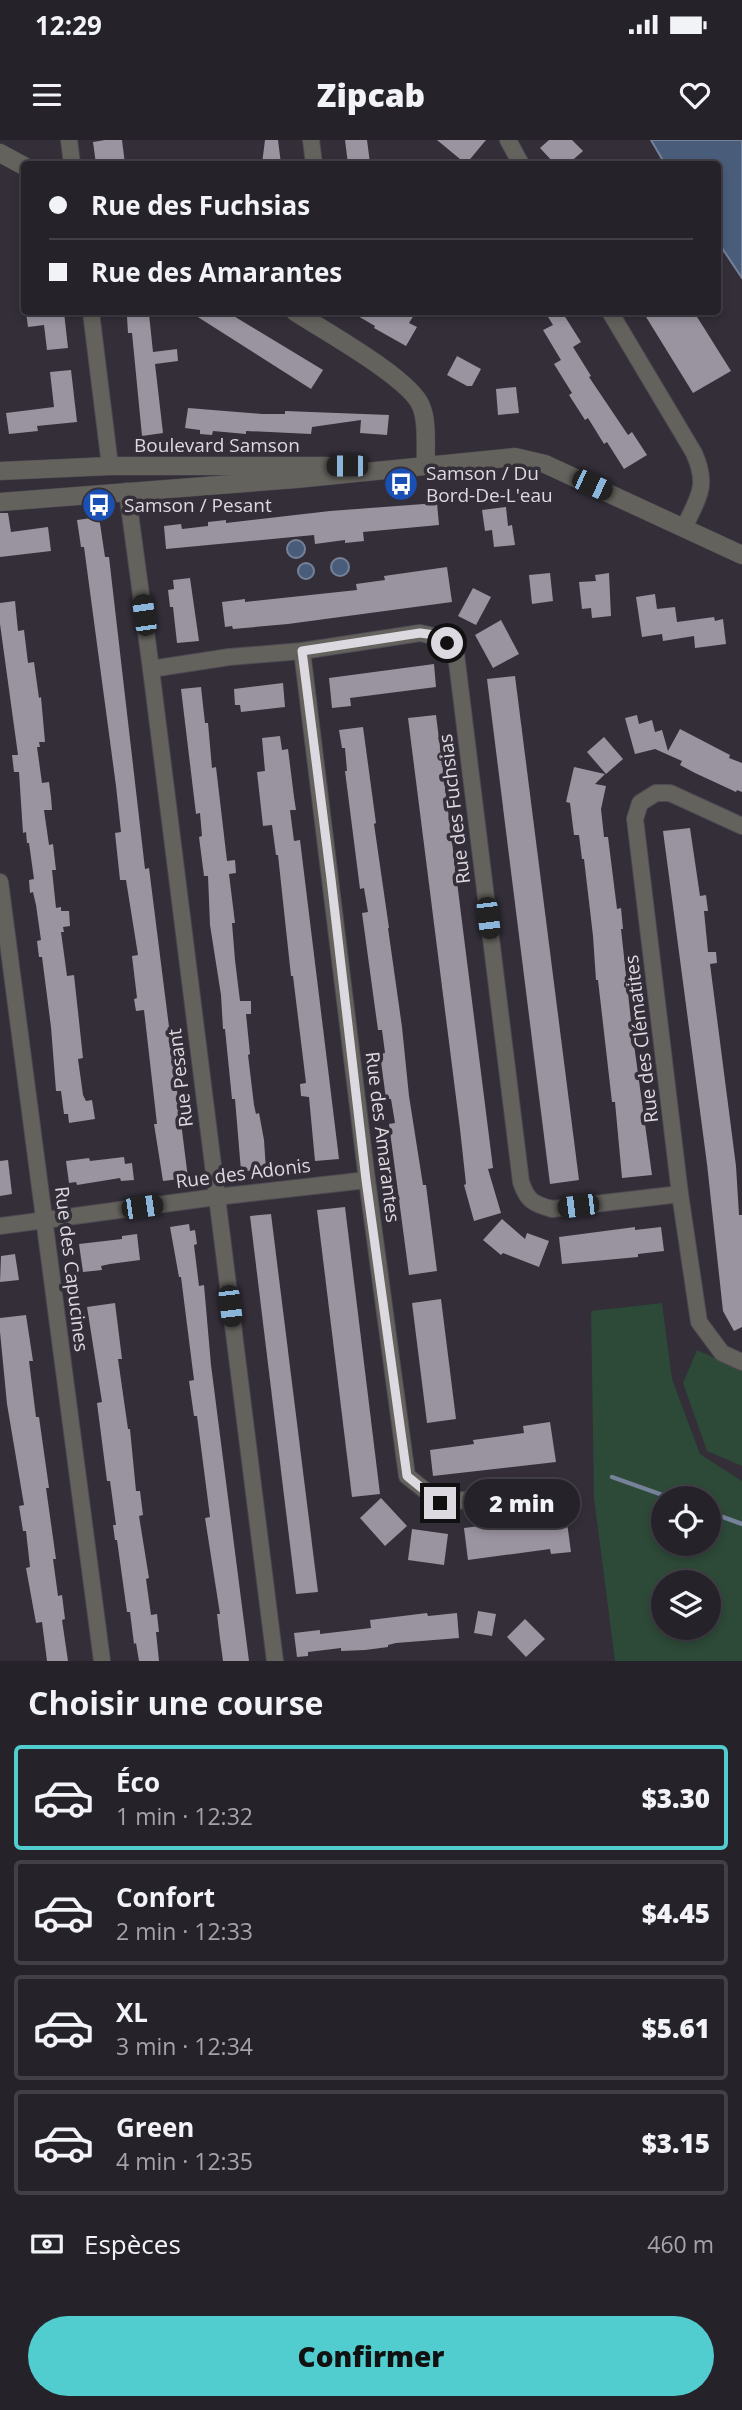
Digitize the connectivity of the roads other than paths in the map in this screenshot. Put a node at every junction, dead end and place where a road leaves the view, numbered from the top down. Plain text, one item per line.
1 (69, 140) edge
2 (311, 140) edge
3 (508, 140) edge
4 (0, 153) edge
5 (72, 161) edge
6 (314, 161) edge
7 (519, 161) edge
8 (21, 164) edge
9 (91, 315) edge
10 (300, 315) edge
11 (612, 315) edge
12 (426, 465) junction
13 (110, 466) junction
14 (0, 471) edge
15 (127, 491) junction
16 (0, 502) edge
17 (684, 528) junction
18 (742, 555) edge
19 (302, 651) junction
20 (151, 669) junction
21 (742, 826) edge
22 (0, 882) edge
23 (366, 1180) junction
24 (680, 1194) junction
25 (216, 1197) junction
26 (44, 1220) junction
27 (0, 1226) edge
28 (742, 1362) edge
29 (550, 1489) dead end
30 (102, 1661) edge
31 (275, 1661) edge

1 - 5 street
2 - 6 street
3 - 7 street
4 - 8 street
9 - 13 street
10 - 12 street
11 - 17 street
12 - 13 street, Boulevard Samson
12 - 15 street, Boulevard Samson
12 - 17 street
13 - 14 street, Boulevard Samson
15 - 16 street, Boulevard Samson
15 - 20 street, Rue Pesant
17 - 18 street
19 - 20 street, Rue des Fuchsias
19 - 23 street, Rue des Amarantes
19 - 24 street, Rue des Fuchsias
20 - 25 street, Rue Pesant
21 - 24 street, Rue des Clématites
22 - 26 street, Rue des Capucines
23 - 25 street, Rue des Adonis
23 - 29 street, Rue des Amarantes
24 - 28 street, Rue des Clématites
25 - 26 street, Rue des Adonis
25 - 31 street, Rue Pesant
26 - 27 street, Rue des Adonis
26 - 30 street, Rue des Capucines

